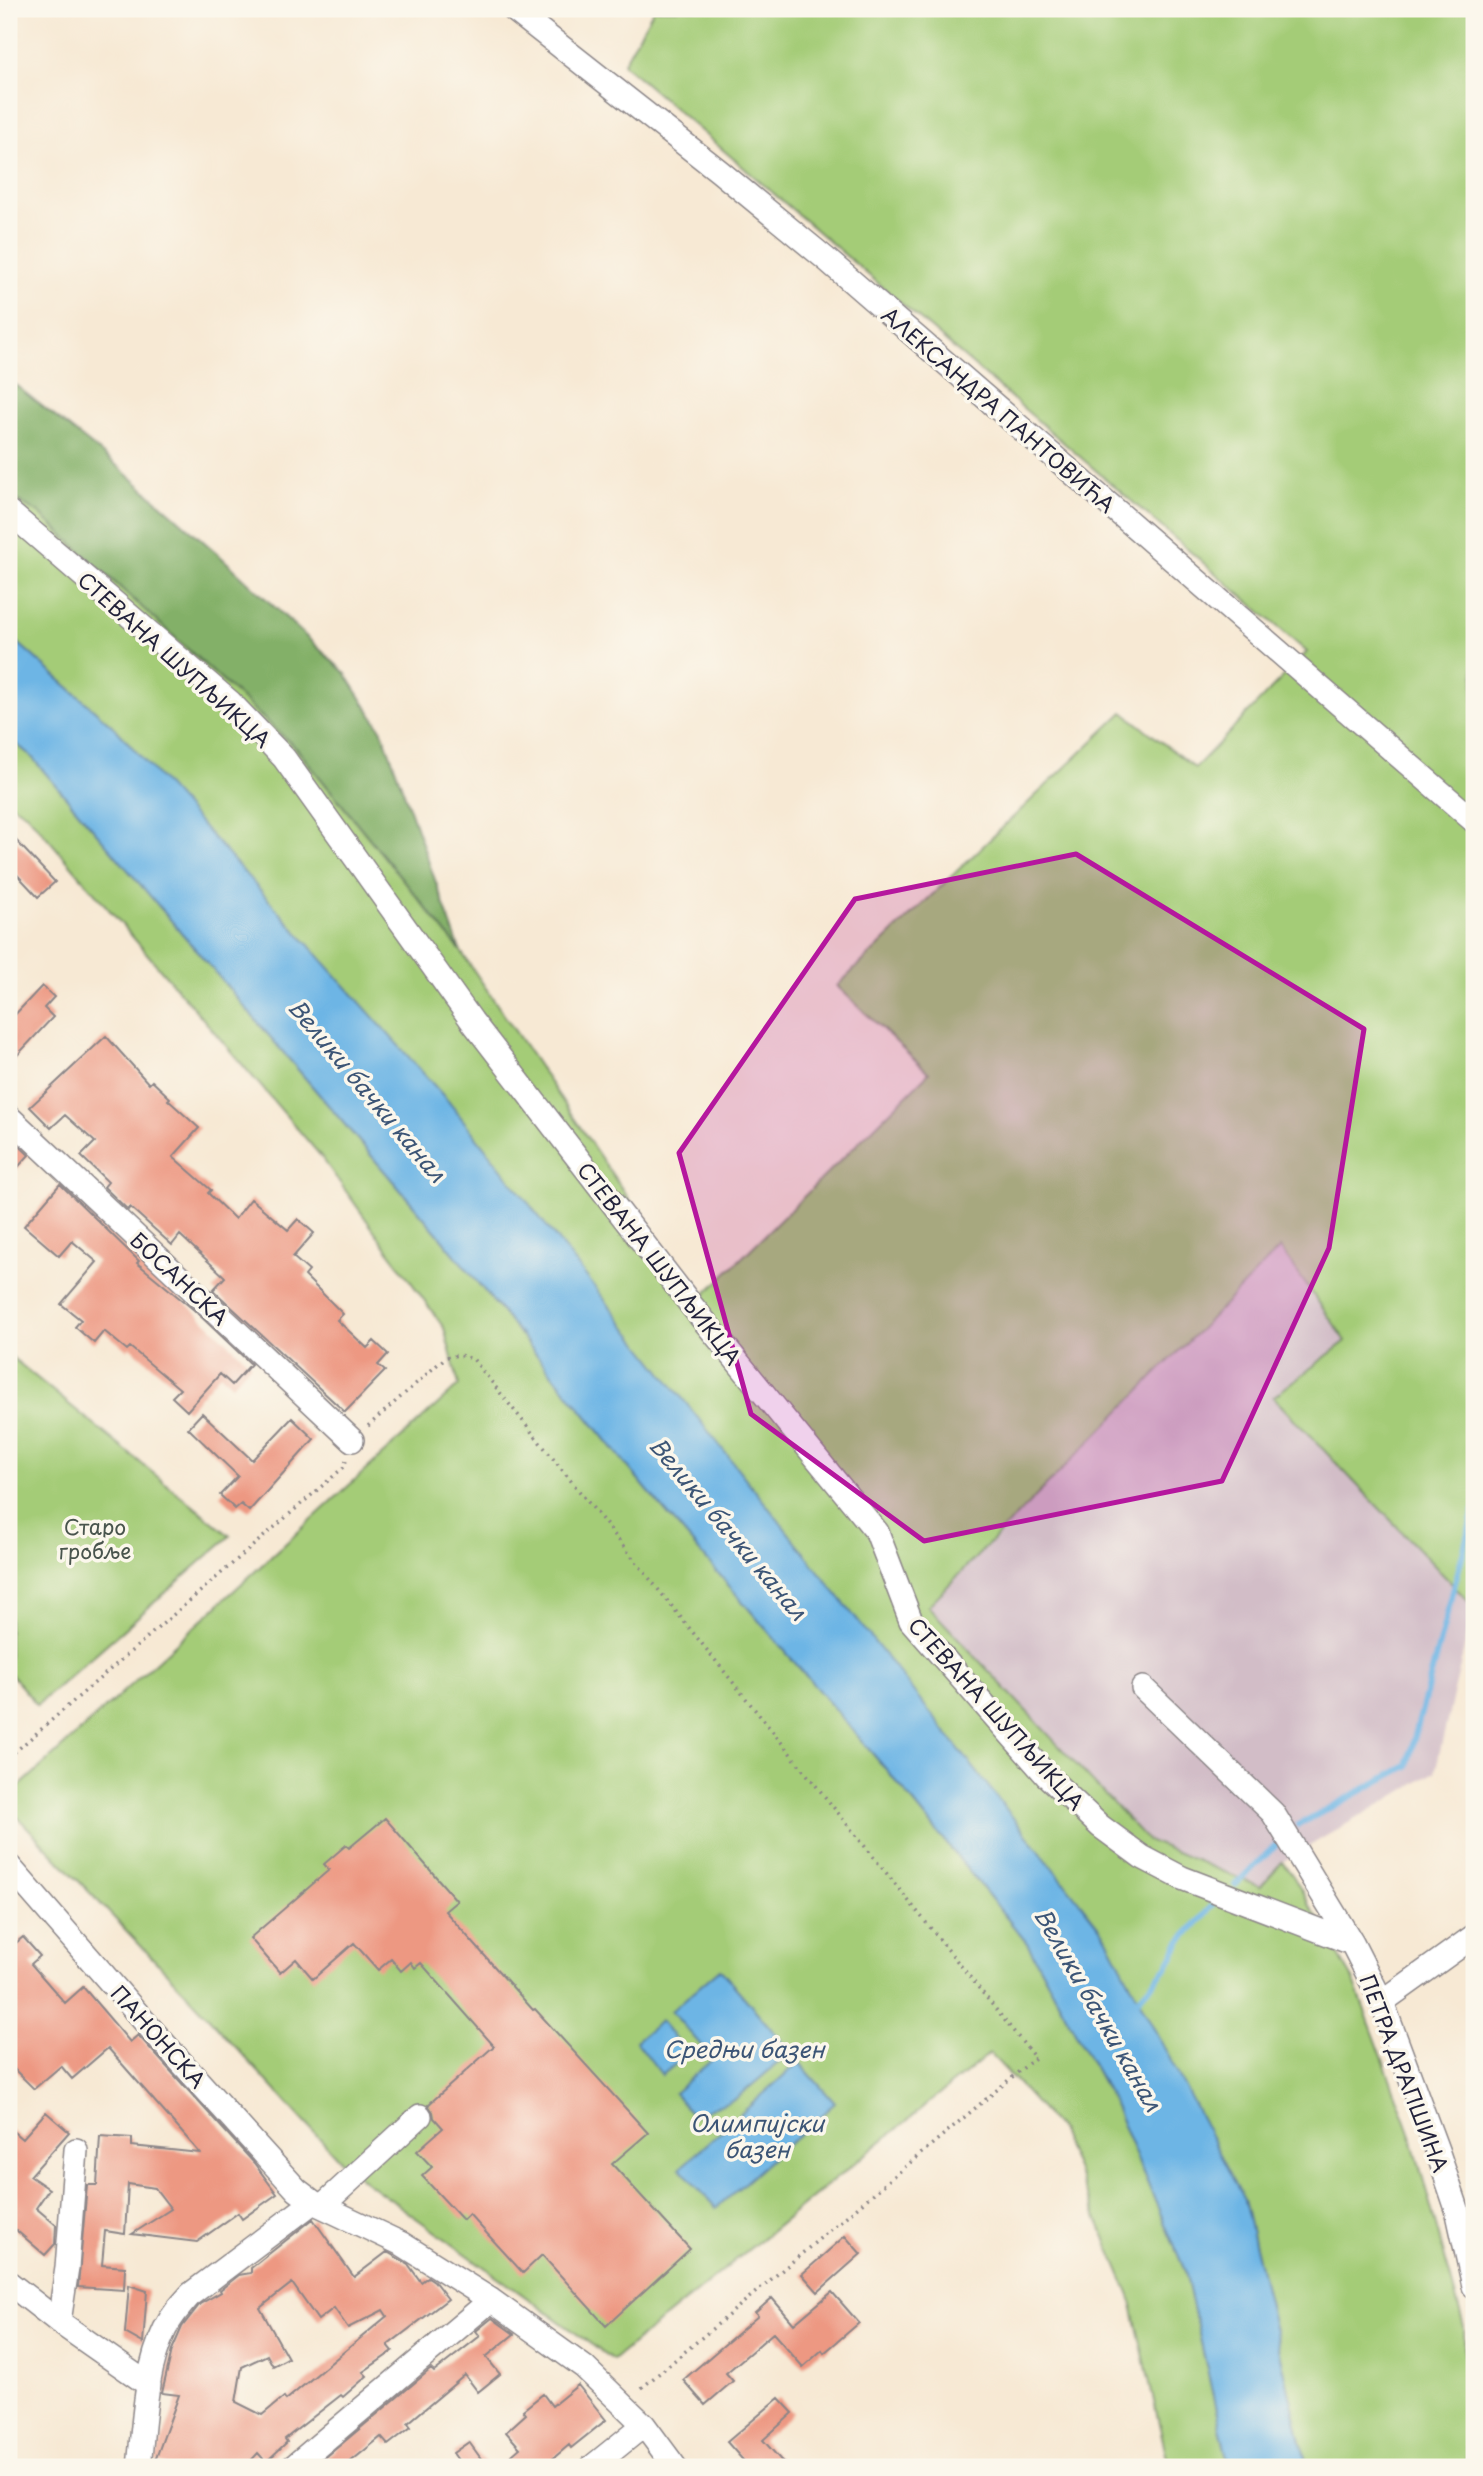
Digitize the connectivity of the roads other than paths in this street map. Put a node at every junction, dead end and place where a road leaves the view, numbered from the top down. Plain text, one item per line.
1 (513, 9) edge
2 (9, 512) edge
3 (1474, 821) edge
4 (9, 1117) edge
5 (352, 1440) road end
6 (1143, 1688) dead end
7 (9, 1866) edge
8 (1474, 1936) edge
9 (1352, 1943) junction
10 (1382, 2002) junction
11 (420, 2116) dead end
12 (76, 2150) dead end
13 (317, 2204) junction
14 (9, 2283) edge
15 (1474, 2286) edge
16 (491, 2300) junction
17 (59, 2322) junction
18 (149, 2385) junction
19 (644, 2425) junction
20 (139, 2467) edge
21 (293, 2467) edge
22 (592, 2467) edge
23 (674, 2467) edge

1 - 3 street, АЛЕКСАНДРА ПАНТОВИЋА
2 - 9 street, СТЕВАНА ШУПЉИКЦА
4 - 5 street, БОСАНСКА
6 - 9 street, ПЕТРА ДРАПШИНА
7 - 13 street, ПАНОНСКА
8 - 10 street
9 - 10 street, ПЕТРА ДРАПШИНА
10 - 15 street, ПЕТРА ДРАПШИНА
11 - 13 street
12 - 17 street
13 - 16 street, ПАНОНСКА
13 - 18 street
14 - 17 street
16 - 19 street, ПАНОНСКА
16 - 21 street
17 - 18 street
18 - 20 street
19 - 22 street
19 - 23 street, ПАНОНСКА

